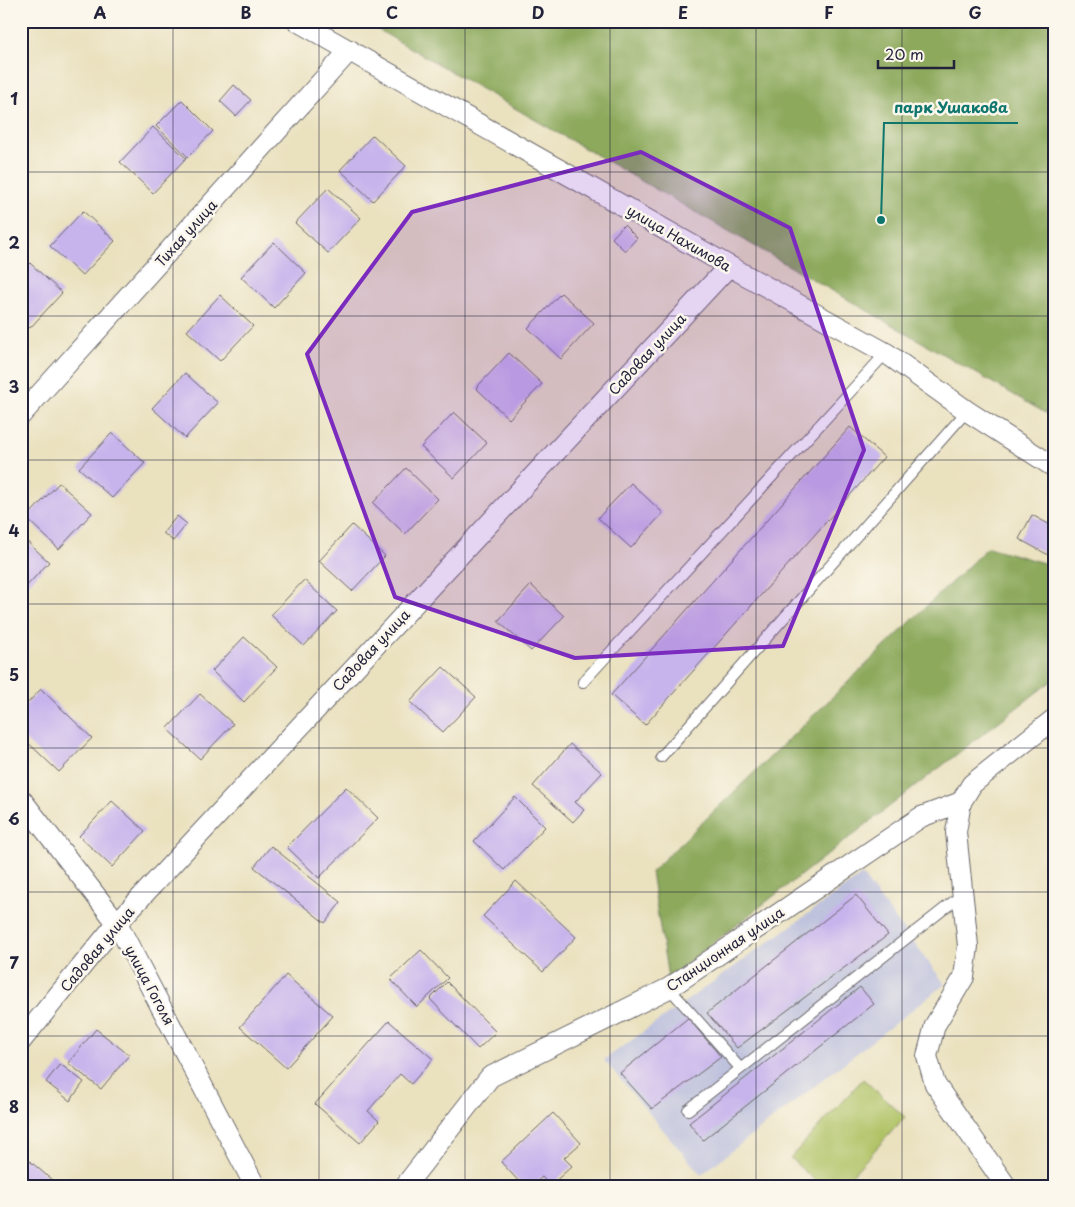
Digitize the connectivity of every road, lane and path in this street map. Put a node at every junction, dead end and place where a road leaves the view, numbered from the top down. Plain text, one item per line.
1 (297, 21) edge
2 (350, 50) junction
3 (729, 266) junction
4 (886, 353) junction
5 (967, 411) junction
6 (21, 415) edge
7 (1054, 467) edge
8 (583, 682) dead end
9 (1054, 719) edge
10 (661, 758) dead end
11 (21, 799) edge
12 (961, 802) junction
13 (963, 894) junction
14 (117, 923) junction
15 (669, 988) junction
16 (21, 1042) edge
17 (740, 1068) junction
18 (688, 1110) dead end
19 (255, 1186) edge
20 (405, 1186) edge
21 (1006, 1186) edge

1 - 2 street, улица Нахимова
2 - 3 street, улица Нахимова
2 - 6 street, Тихая улица
3 - 4 street, улица Нахимова
3 - 14 street, Садовая улица
4 - 5 street, улица Нахимова
4 - 8 lane
5 - 7 street, улица Нахимова
5 - 10 lane
9 - 12 street
11 - 14 street, улица Гоголя
12 - 13 street
12 - 15 street, Станционная улица
13 - 17 lane
13 - 21 street
14 - 16 street, Садовая улица
14 - 19 street, улица Гоголя
15 - 17 lane
15 - 20 street, Станционная улица
17 - 18 lane

